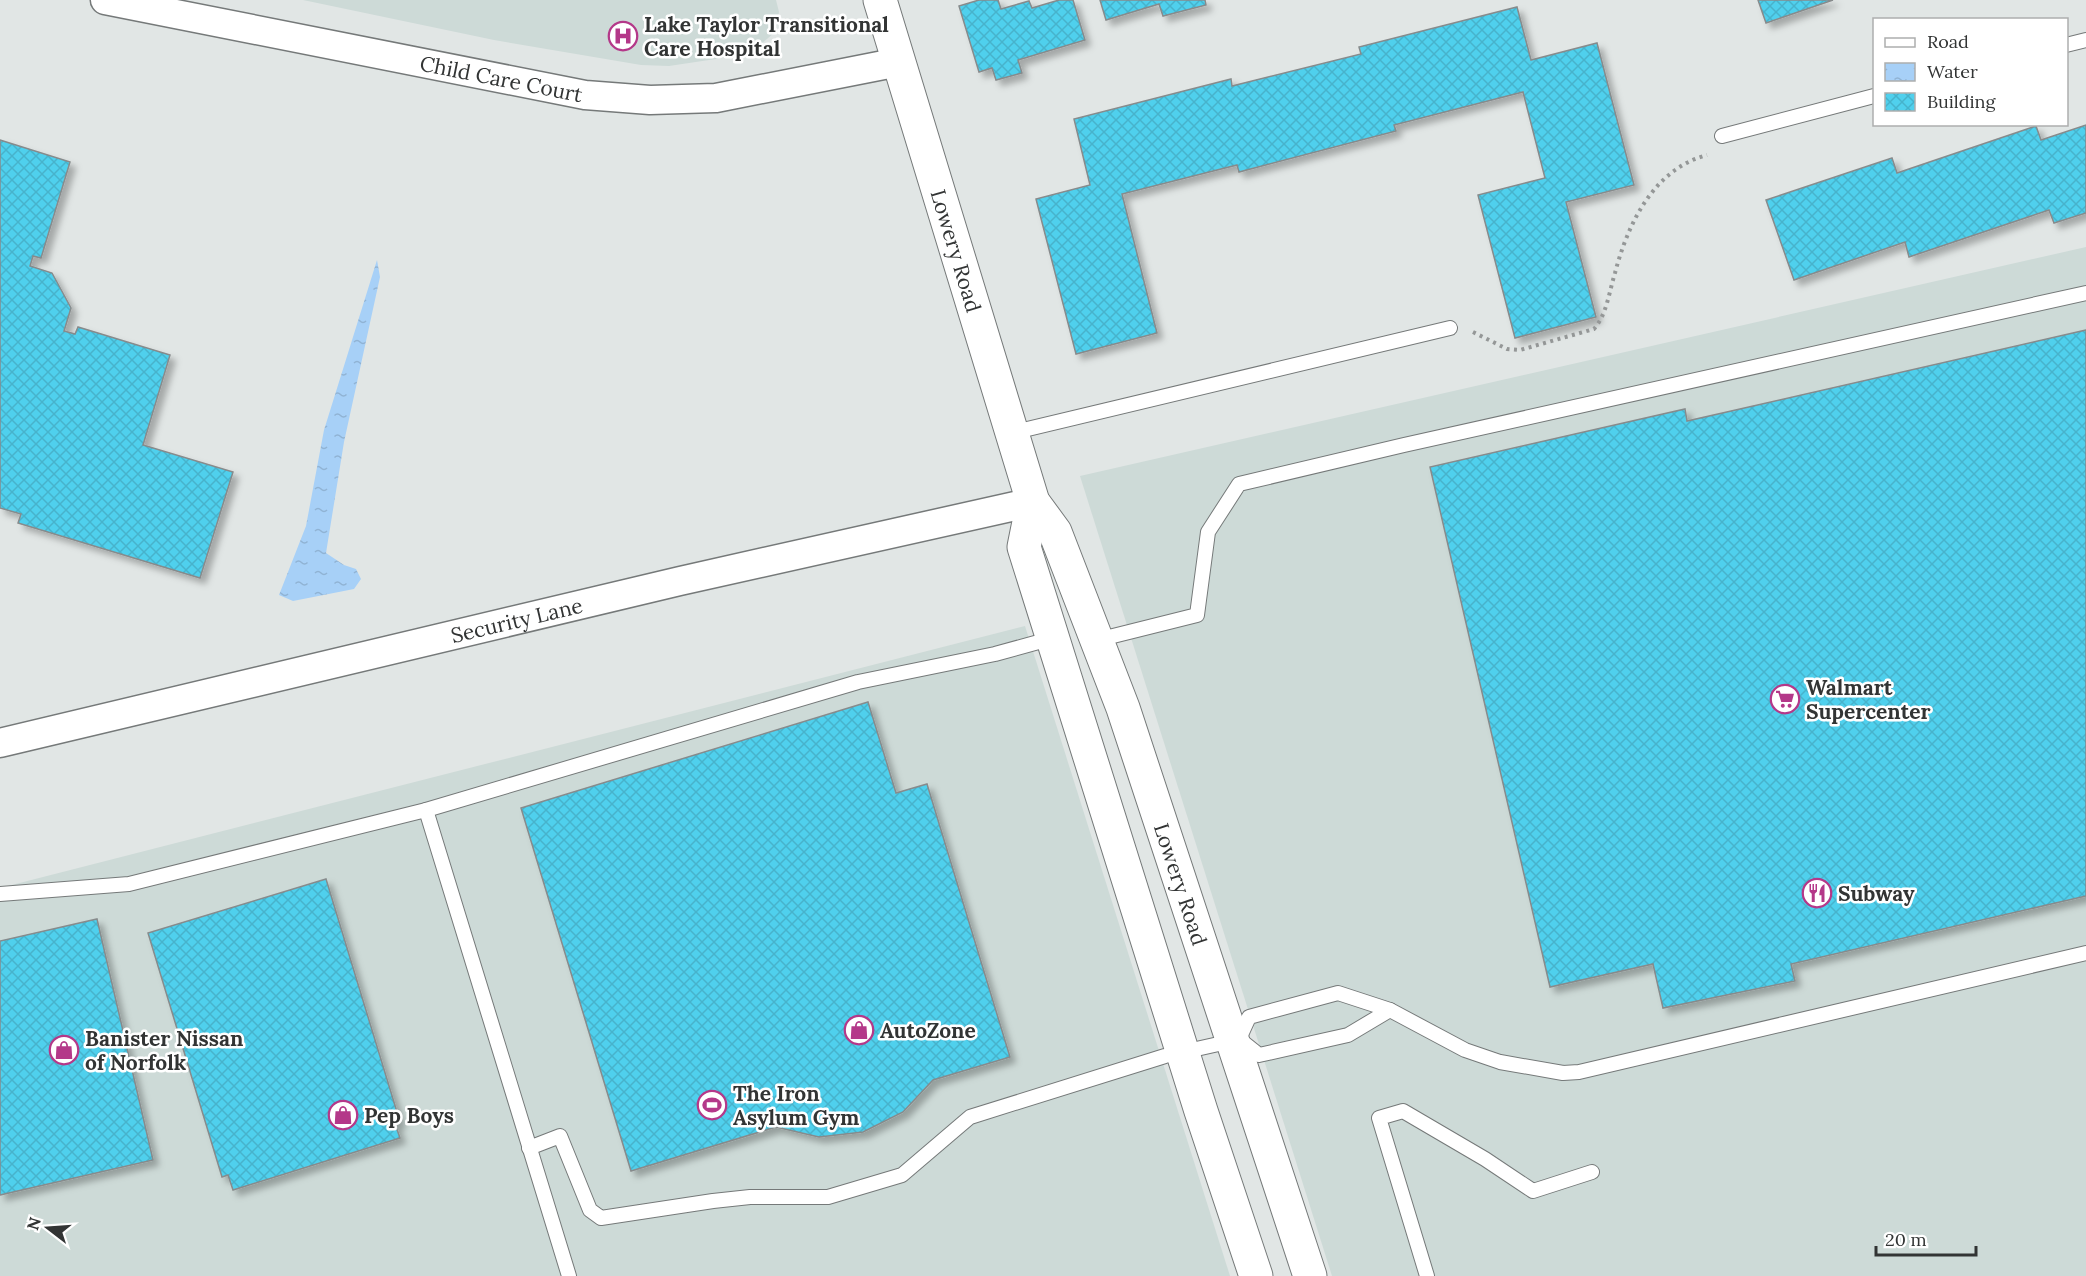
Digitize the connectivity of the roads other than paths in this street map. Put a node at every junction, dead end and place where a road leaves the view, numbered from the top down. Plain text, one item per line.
1 (105, 0) edge
2 (880, 0) edge
3 (2086, 40) edge
4 (2068, 45) edge
5 (899, 62) junction
6 (1873, 97) edge
7 (1722, 136) road end
8 (2086, 293) edge
9 (1450, 328) road end
10 (1011, 433) junction
11 (1033, 502) junction
12 (1053, 638) junction
13 (1097, 640) junction
14 (0, 743) edge
15 (426, 810) junction
16 (0, 894) edge
17 (2086, 952) edge
18 (1390, 1010) junction
19 (1235, 1040) junction
20 (1184, 1052) junction
21 (529, 1148) junction
22 (1593, 1172) dead end
23 (569, 1276) edge
24 (1256, 1276) edge
25 (1310, 1276) edge
26 (1427, 1276) edge

1 - 5 street, Child Care Court
2 - 5 street, Lowery Road
3 - 4 lane
5 - 10 street, Lowery Road
6 - 7 lane
8 - 13 lane
9 - 10 lane
10 - 11 street, Lowery Road
11 - 12 street, Lowery Road
11 - 13 street, Lowery Road
11 - 14 street, Security Lane
12 - 15 lane
12 - 20 street, Lowery Road
13 - 19 street, Lowery Road
15 - 16 lane
15 - 21 lane
17 - 18 lane
18 - 19 lane
18 - 19 lane
19 - 20 lane
19 - 25 street, Lowery Road
20 - 21 lane
20 - 24 street, Lowery Road
21 - 23 lane
22 - 26 lane

